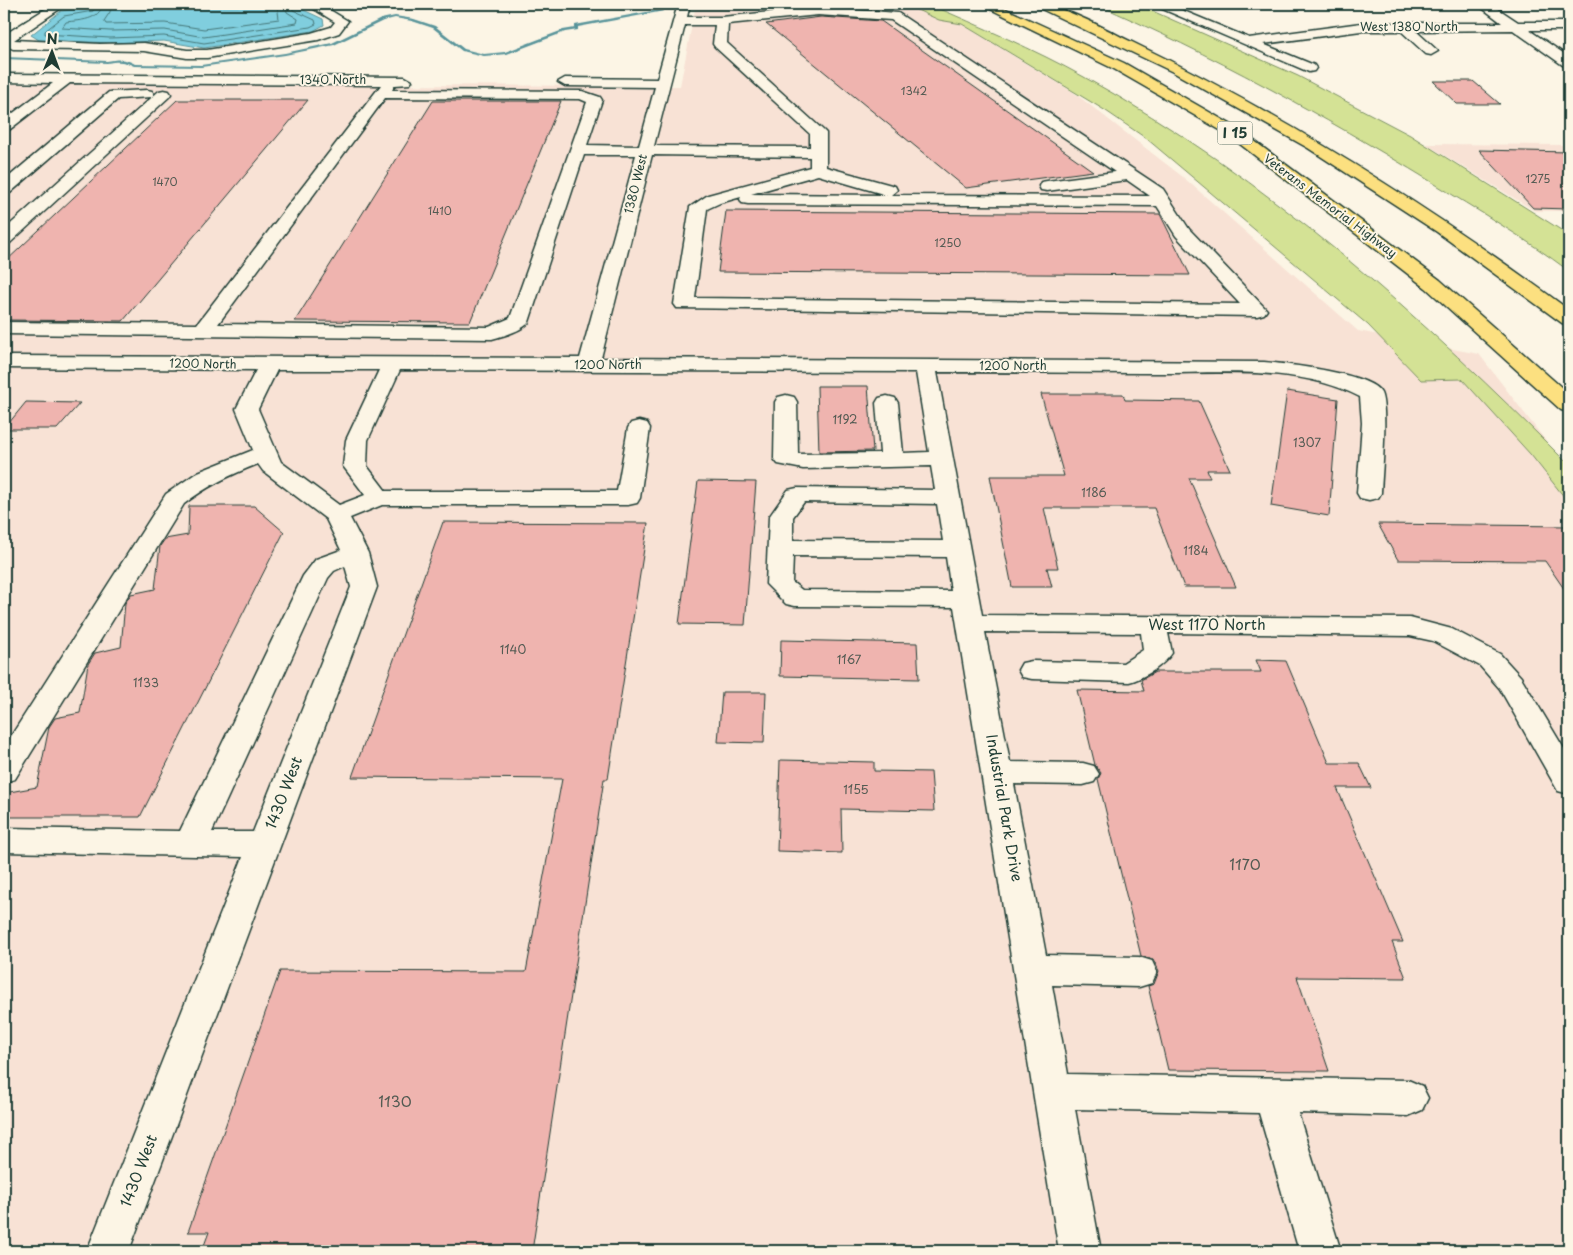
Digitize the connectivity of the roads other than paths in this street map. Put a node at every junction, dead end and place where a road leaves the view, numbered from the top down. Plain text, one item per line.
1 (61, 4) edge
2 (312, 4) edge
3 (684, 4) edge
4 (973, 4) edge
5 (986, 4) edge
6 (1037, 4) edge
7 (1157, 4) edge
8 (1483, 4) edge
9 (1052, 8) edge
10 (1015, 17) junction
11 (679, 21) junction
12 (722, 21) junction
13 (1252, 26) dead end
14 (1569, 26) edge
15 (1404, 27) junction
16 (1518, 27) junction
17 (1279, 38) junction
18 (1249, 42) junction
19 (1431, 51) dead end
20 (1569, 63) edge
21 (1309, 68) dead end
22 (4, 78) edge
23 (66, 79) junction
24 (189, 79) junction
25 (661, 83) junction
26 (386, 88) junction
27 (164, 94) junction
28 (4, 127) edge
29 (578, 150) junction
30 (644, 150) junction
31 (818, 152) junction
32 (818, 170) junction
33 (1130, 175) junction
34 (4, 190) edge
35 (58, 190) junction
36 (714, 199) junction
37 (923, 200) junction
38 (999, 200) junction
39 (1162, 201) junction
40 (4, 240) edge
41 (1569, 319) edge
42 (4, 328) edge
43 (113, 329) junction
44 (203, 330) junction
45 (4, 362) edge
46 (85, 363) junction
47 (269, 365) junction
48 (392, 365) junction
49 (589, 365) junction
50 (925, 365) junction
51 (786, 402) dead end
52 (887, 403) dead end
53 (1569, 405) edge
54 (638, 428) dead end
55 (265, 453) junction
56 (942, 459) junction
57 (892, 460) junction
58 (1369, 493) dead end
59 (949, 496) junction
60 (379, 498) junction
61 (336, 515) junction
62 (780, 548) junction
63 (958, 549) junction
64 (356, 554) junction
65 (969, 611) junction
66 (1153, 624) junction
67 (1032, 670) dead end
68 (4, 771) edge
69 (998, 773) junction
70 (1083, 774) dead end
71 (1569, 783) edge
72 (4, 840) edge
73 (190, 844) junction
74 (264, 845) junction
75 (1032, 970) junction
76 (1139, 972) dead end
77 (1053, 1091) junction
78 (1273, 1095) junction
79 (1408, 1098) dead end
80 (1319, 1248) dead end
81 (108, 1251) edge
82 (1080, 1251) edge

1 - 2 street
3 - 11 street, 1380 West
4 - 10 highway
5 - 10 highway, Veterans Memorial Highway / I 15
6 - 9 highway, I 15
7 - 18 street
8 - 16 street
9 - 41 highway, I 15
10 - 53 highway, Veterans Memorial Highway / I 15
11 - 12 street
11 - 25 street, 1380 West
12 - 31 street
12 - 33 street
13 - 17 street
14 - 16 street, West 1380 North
15 - 16 street, West 1380 North
15 - 17 street, West 1380 North
15 - 19 street
16 - 20 street
17 - 18 street, West 1380 North
18 - 21 street
22 - 23 street, 1340 North
23 - 24 street, 1340 North
23 - 28 street
24 - 26 street, 1340 North
24 - 27 street
25 - 26 street, 1340 North
25 - 30 street, 1380 West
26 - 29 street
26 - 44 street
27 - 34 street
27 - 35 street
29 - 30 street
29 - 44 street
30 - 31 street
30 - 49 street, 1380 West
31 - 32 street
32 - 36 street
32 - 37 street
33 - 38 street
33 - 39 street
34 - 35 street
35 - 40 street
36 - 37 street
36 - 39 street
37 - 38 street
38 - 39 street
42 - 43 street
43 - 44 street
43 - 46 street
45 - 46 street, 1200 North
46 - 47 street, 1200 North
47 - 48 street, 1200 North
47 - 55 street, 1430 West
48 - 49 street, 1200 North
48 - 60 street
49 - 50 street, 1200 North
50 - 56 street, Industrial Park Drive
50 - 58 street, 1200 North
51 - 57 street
52 - 57 street
54 - 60 street
55 - 61 street, 1430 West
55 - 68 street
56 - 57 street
56 - 59 street, Industrial Park Drive
59 - 62 street
59 - 63 street, Industrial Park Drive
60 - 61 street
61 - 64 street, 1430 West
62 - 63 street
62 - 65 street, West 1170 North
63 - 65 street, Industrial Park Drive
64 - 73 street
64 - 74 street, 1430 West
65 - 66 street, West 1170 North
65 - 69 street, Industrial Park Drive
66 - 67 street
66 - 71 street, West 1170 North
69 - 70 street
69 - 75 street, Industrial Park Drive
72 - 73 street
73 - 74 street
74 - 81 street, 1430 West
75 - 76 street
75 - 77 street, Industrial Park Drive
77 - 78 street
77 - 82 street, Industrial Park Drive
78 - 79 street
78 - 80 street

